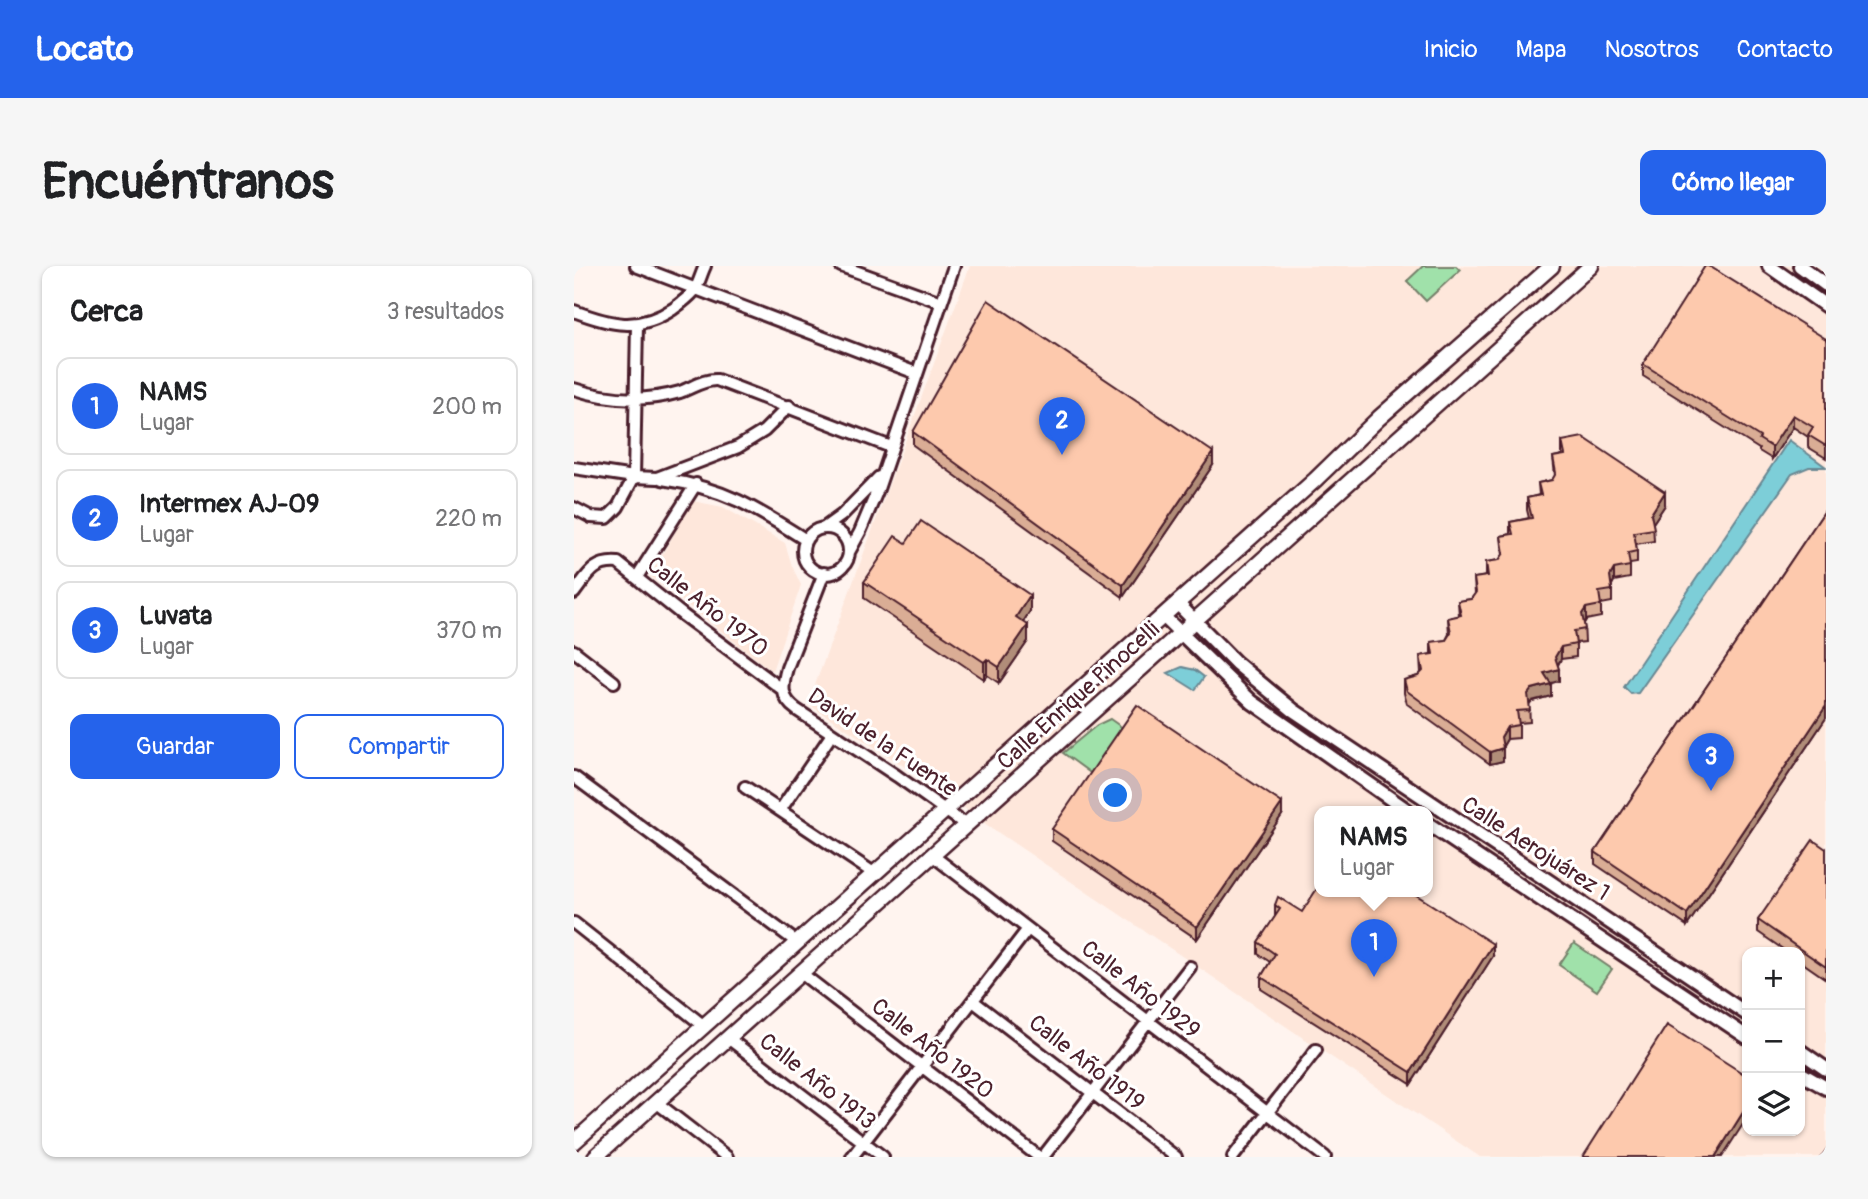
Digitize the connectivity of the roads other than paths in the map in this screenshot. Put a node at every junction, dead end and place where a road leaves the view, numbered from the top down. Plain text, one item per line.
1 (636, 266) edge
2 (705, 266) edge
3 (841, 266) edge
4 (954, 266) edge
5 (1552, 266) edge
6 (1591, 266) edge
7 (1769, 266) edge
8 (1800, 266) edge
9 (1826, 285) edge
10 (695, 289) junction
11 (941, 302) junction
12 (1826, 306) edge
13 (574, 311) edge
14 (637, 325) junction
15 (916, 373) junction
16 (574, 389) edge
17 (636, 399) junction
18 (789, 406) junction
19 (891, 447) junction
20 (574, 468) edge
21 (881, 475) junction
22 (634, 477) junction
23 (657, 478) junction
24 (696, 484) junction
25 (574, 508) edge
26 (824, 528) junction
27 (806, 540) junction
28 (849, 552) junction
29 (824, 573) junction
30 (637, 577) junction
31 (574, 593) edge
32 (1177, 603) junction
33 (1163, 616) junction
34 (1195, 620) junction
35 (1180, 633) junction
36 (574, 651) edge
37 (614, 682) dead end
38 (782, 690) junction
39 (832, 734) junction
40 (574, 777) edge
41 (745, 788) dead end
42 (1401, 806) edge
43 (781, 809) junction
44 (947, 810) junction
45 (966, 825) junction
46 (1433, 827) edge
47 (932, 855) junction
48 (875, 874) junction
49 (574, 923) edge
50 (1028, 929) junction
51 (798, 943) junction
52 (1190, 967) dead end
53 (801, 973) junction
54 (973, 1001) junction
55 (1742, 1011) edge
56 (1148, 1021) junction
57 (704, 1026) junction
58 (1742, 1034) edge
59 (728, 1038) junction
60 (1316, 1050) dead end
61 (1805, 1054) edge
62 (922, 1067) junction
63 (1826, 1069) edge
64 (1805, 1076) edge
65 (1826, 1088) edge
66 (1093, 1093) junction
67 (656, 1102) junction
68 (1268, 1113) junction
69 (574, 1142) edge
70 (864, 1142) junction
71 (595, 1157) edge
72 (727, 1157) edge
73 (852, 1157) edge
74 (883, 1157) edge
75 (1041, 1157) edge
76 (1176, 1157) edge
77 (1233, 1157) edge
78 (1325, 1157) edge

1 - 10 street
2 - 10 street
3 - 11 street
4 - 11 street
5 - 32 main road, Calle Enrique Pinocelli
6 - 34 main road, Calle Enrique Pinocelli
7 - 12 street
8 - 9 street
10 - 14 street
10 - 15 street
11 - 15 street
13 - 14 street
14 - 17 street
15 - 19 street
16 - 17 street
17 - 18 street
17 - 22 street
18 - 19 street
18 - 23 street
19 - 21 street
20 - 22 street
21 - 26 street
21 - 28 street
22 - 23 street
22 - 25 street
23 - 24 street
24 - 27 street
24 - 30 street
26 - 27 street
26 - 28 street
27 - 29 street
28 - 29 street
29 - 38 street
30 - 31 street, Calle Año 1970
30 - 38 street, Calle Año 1970
32 - 33 main road, Calle Enrique Pinocelli
32 - 34 street, Calle Aerojuárez 1
33 - 35 street
33 - 44 main road, Calle Enrique Pinocelli
34 - 35 main road, Calle Enrique Pinocelli
34 - 55 street, Calle Aerojuárez 1
35 - 42 street
35 - 45 main road, Calle Enrique Pinocelli
36 - 37 street
38 - 39 street, David de la Fuente
39 - 43 street
39 - 44 street, David de la Fuente
40 - 51 street
41 - 43 street
43 - 48 street
44 - 45 street, David de la Fuente
44 - 48 main road, Calle Enrique Pinocelli
45 - 47 main road, Calle Enrique Pinocelli
46 - 58 street, Calle Aerojuárez 1
47 - 50 street, Calle Año 1929
47 - 53 main road, Calle Enrique Pinocelli
48 - 51 main road, Calle Enrique Pinocelli
49 - 57 street
50 - 54 street
50 - 56 street, Calle Año 1929
51 - 57 main road, Calle Enrique Pinocelli
52 - 56 street
53 - 59 main road, Calle Enrique Pinocelli
53 - 62 street, Calle Año 1920
54 - 62 street
54 - 66 street, Calle Año 1919
56 - 66 street
56 - 68 street, Calle Año 1929
57 - 69 main road, Calle Enrique Pinocelli
59 - 67 main road, Calle Enrique Pinocelli
59 - 70 street, Calle Año 1913
60 - 68 street
61 - 63 street
62 - 70 street
62 - 75 street, Calle Año 1920
64 - 65 street
66 - 75 street
66 - 76 street, Calle Año 1919
67 - 71 main road, Calle Enrique Pinocelli
67 - 72 street
68 - 77 street
68 - 78 street, Calle Año 1929
70 - 73 street
70 - 74 street, Calle Año 1913

